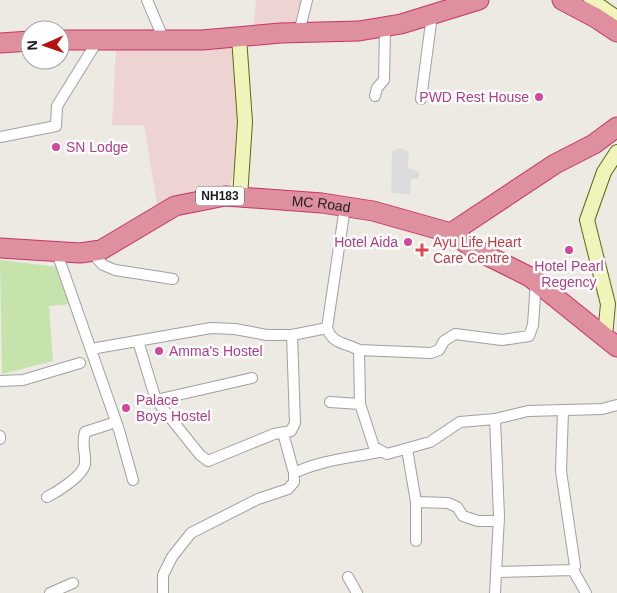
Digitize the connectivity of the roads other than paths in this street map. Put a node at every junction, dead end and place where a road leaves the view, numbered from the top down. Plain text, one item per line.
1 (147, 0) edge
2 (307, 0) edge
3 (479, 0) edge
4 (562, 0) edge
5 (592, 0) edge
6 (432, 15) junction
7 (617, 18) edge
8 (385, 28) junction
9 (617, 32) edge
10 (299, 33) junction
11 (239, 38) junction
12 (70, 40) edge
13 (98, 40) junction
14 (164, 40) junction
15 (20, 42) edge
16 (0, 43) edge
17 (374, 96) dead end
18 (421, 99) dead end
19 (617, 127) edge
20 (0, 137) edge
21 (617, 152) edge
22 (240, 197) junction
23 (345, 207) junction
24 (482, 214) junction
25 (450, 233) junction
26 (0, 248) edge
27 (56, 250) junction
28 (476, 250) junction
29 (91, 252) junction
30 (172, 279) dead end
31 (536, 281) junction
32 (327, 328) junction
33 (292, 335) junction
34 (138, 341) junction
35 (611, 342) edge
36 (91, 349) junction
37 (359, 350) junction
38 (80, 363) dead end
39 (252, 378) dead end
40 (0, 381) edge
41 (156, 400) junction
42 (330, 402) dead end
43 (360, 404) junction
44 (617, 405) edge
45 (563, 411) junction
46 (495, 419) junction
47 (116, 422) junction
48 (283, 434) junction
49 (406, 449) junction
50 (379, 452) junction
51 (294, 473) junction
52 (133, 480) dead end
53 (47, 497) dead end
54 (416, 502) junction
55 (499, 521) junction
56 (416, 541) dead end
57 (573, 570) junction
58 (498, 572) junction
59 (348, 577) dead end
60 (73, 583) dead end
61 (50, 593) edge
62 (162, 593) edge
63 (357, 593) edge
64 (495, 593) edge
65 (586, 593) edge

1 - 14 street
2 - 10 street
3 - 6 highway
4 - 9 highway
5 - 7 street
6 - 8 highway
6 - 18 street
8 - 10 highway
8 - 17 street
10 - 11 highway
11 - 14 highway
11 - 22 street
12 - 13 highway
13 - 14 highway
13 - 20 street
15 - 16 highway
19 - 24 highway
21 - 35 street
22 - 23 highway, MC Road / NH183
22 - 29 highway, MC Road / NH183
23 - 25 highway, MC Road / NH183
23 - 32 street
24 - 25 highway
24 - 28 highway
25 - 28 highway, MC Road / NH183
26 - 27 highway, MC Road / NH183
27 - 29 highway, MC Road / NH183
27 - 36 street
28 - 31 highway, MC Road / NH183
29 - 30 street
31 - 35 highway, MC Road / NH183
31 - 37 street
32 - 33 street
32 - 37 street
33 - 34 street
33 - 48 street
34 - 36 street
34 - 41 street
36 - 47 street
37 - 43 street
38 - 40 street
39 - 41 street
41 - 48 street
42 - 43 street
43 - 50 street
44 - 45 street
45 - 46 street
45 - 57 street
46 - 49 street
46 - 55 street
47 - 52 street
47 - 53 street
48 - 51 street
49 - 50 street
49 - 54 street
50 - 51 street
51 - 62 street
54 - 55 street
54 - 56 street
55 - 58 street
57 - 58 street
57 - 65 street
58 - 64 street
59 - 63 street
60 - 61 street

